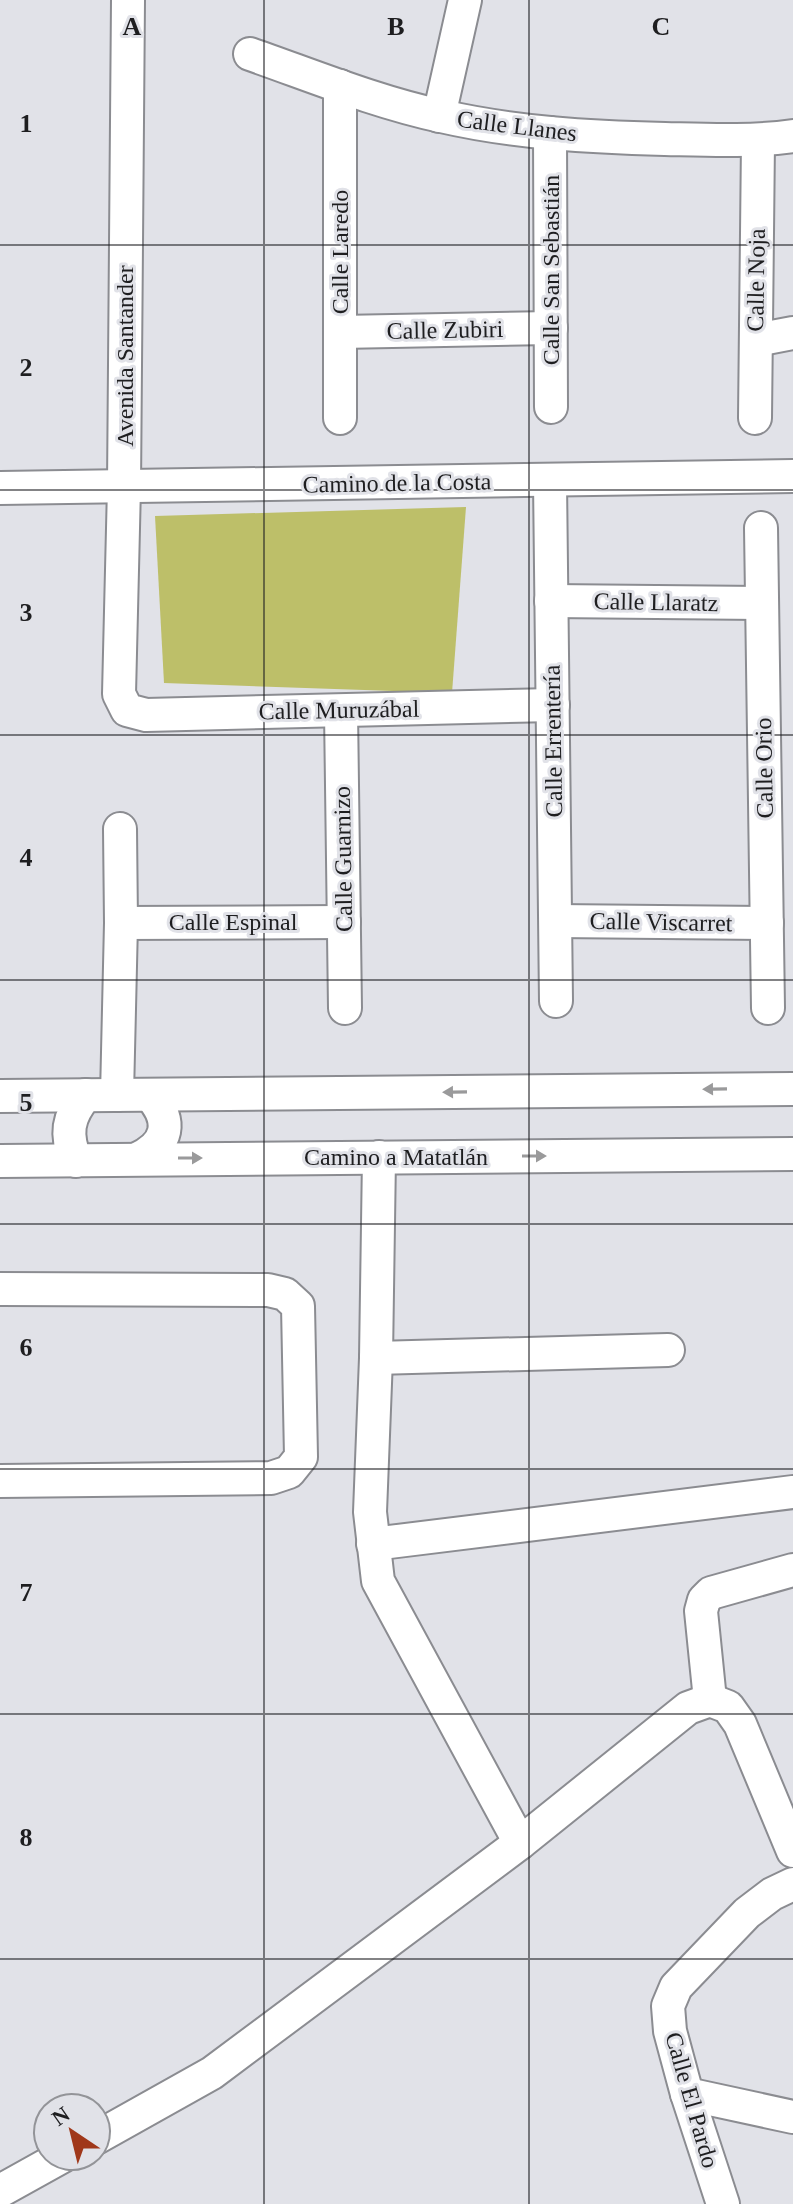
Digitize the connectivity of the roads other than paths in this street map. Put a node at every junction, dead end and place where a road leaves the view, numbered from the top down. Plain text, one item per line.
1 (128, 0) edge
2 (465, 0) edge
3 (250, 54) dead end
4 (340, 86) junction
5 (439, 116) junction
6 (550, 133) junction
7 (793, 136) edge
8 (758, 141) junction
9 (551, 328) junction
10 (340, 332) junction
11 (793, 333) edge
12 (756, 340) junction
13 (551, 407) dead end
14 (340, 418) dead end
15 (755, 418) dead end
16 (793, 476) edge
17 (550, 481) junction
18 (124, 487) junction
19 (0, 488) edge
20 (761, 528) dead end
21 (551, 601) junction
22 (761, 603) junction
23 (553, 705) junction
24 (127, 710) joint
25 (341, 711) junction
26 (120, 829) dead end
27 (556, 921) junction
28 (344, 922) junction
29 (121, 923) junction
30 (767, 923) junction
31 (556, 1001) dead end
32 (345, 1008) dead end
33 (768, 1008) dead end
34 (793, 1089) edge
35 (102, 1095) junction
36 (150, 1095) junction
37 (0, 1096) edge
38 (793, 1154) edge
39 (379, 1157) junction
40 (137, 1159) junction
41 (0, 1161) edge
42 (76, 1161) junction
43 (0, 1289) edge
44 (668, 1350) dead end
45 (376, 1358) junction
46 (0, 1481) edge
47 (793, 1492) edge
48 (373, 1544) junction
49 (793, 1570) edge
50 (710, 1700) junction
51 (520, 1843) junction
52 (793, 1851) edge
53 (782, 1889) edge
54 (687, 2094) junction
55 (793, 2117) edge
56 (112, 2129) edge
57 (34, 2172) edge
58 (0, 2191) edge
59 (723, 2204) edge

1 - 18 street, Avenida Santander
2 - 5 street
3 - 4 street, Calle Llanes
4 - 5 street, Calle Llanes
4 - 10 street, Calle Laredo
5 - 6 street, Calle Llanes
6 - 8 street, Calle Llanes
6 - 9 street, Calle San Sebastián
7 - 8 street, Calle Llanes
8 - 12 street, Calle Noja
9 - 10 street, Calle Zubiri
9 - 13 street, Calle San Sebastián
10 - 14 street, Calle Laredo
11 - 12 street
12 - 15 street, Calle Noja
16 - 17 street, Camino de la Costa
17 - 18 street, Camino de la Costa
17 - 21 street, Calle Errentería
18 - 19 street, Camino de la Costa
18 - 24 street, Avenida Santander
20 - 22 street, Calle Orio
21 - 22 street, Calle Llaratz
21 - 23 street, Calle Errentería
22 - 30 street, Calle Orio
23 - 25 street, Calle Muruzábal
23 - 27 street, Calle Errentería
24 - 25 street, Calle Muruzábal
25 - 28 street, Calle Guarnizo
26 - 29 street
27 - 30 street, Calle Viscarret
27 - 31 street, Calle Errentería
28 - 29 street, Calle Espinal
28 - 32 street, Calle Guarnizo
29 - 35 street
30 - 33 street, Calle Orio
34 -> 36 street
35 - 36 street
35 - 37 street
35 - 42 street
36 - 40 street
39 -> 38 street, Camino a Matatlán
40 -> 39 street, Camino a Matatlán
39 - 45 street
40 - 42 street, Camino a Matatlán
41 - 42 street, Camino a Matatlán
43 - 46 street
44 - 45 street
45 - 48 street
47 - 48 street
48 - 51 street
49 - 50 street
50 - 51 street
50 - 52 street
51 - 56 street
53 - 54 street, Calle El Pardo
54 - 55 street
54 - 59 street, Calle El Pardo
57 - 58 street

